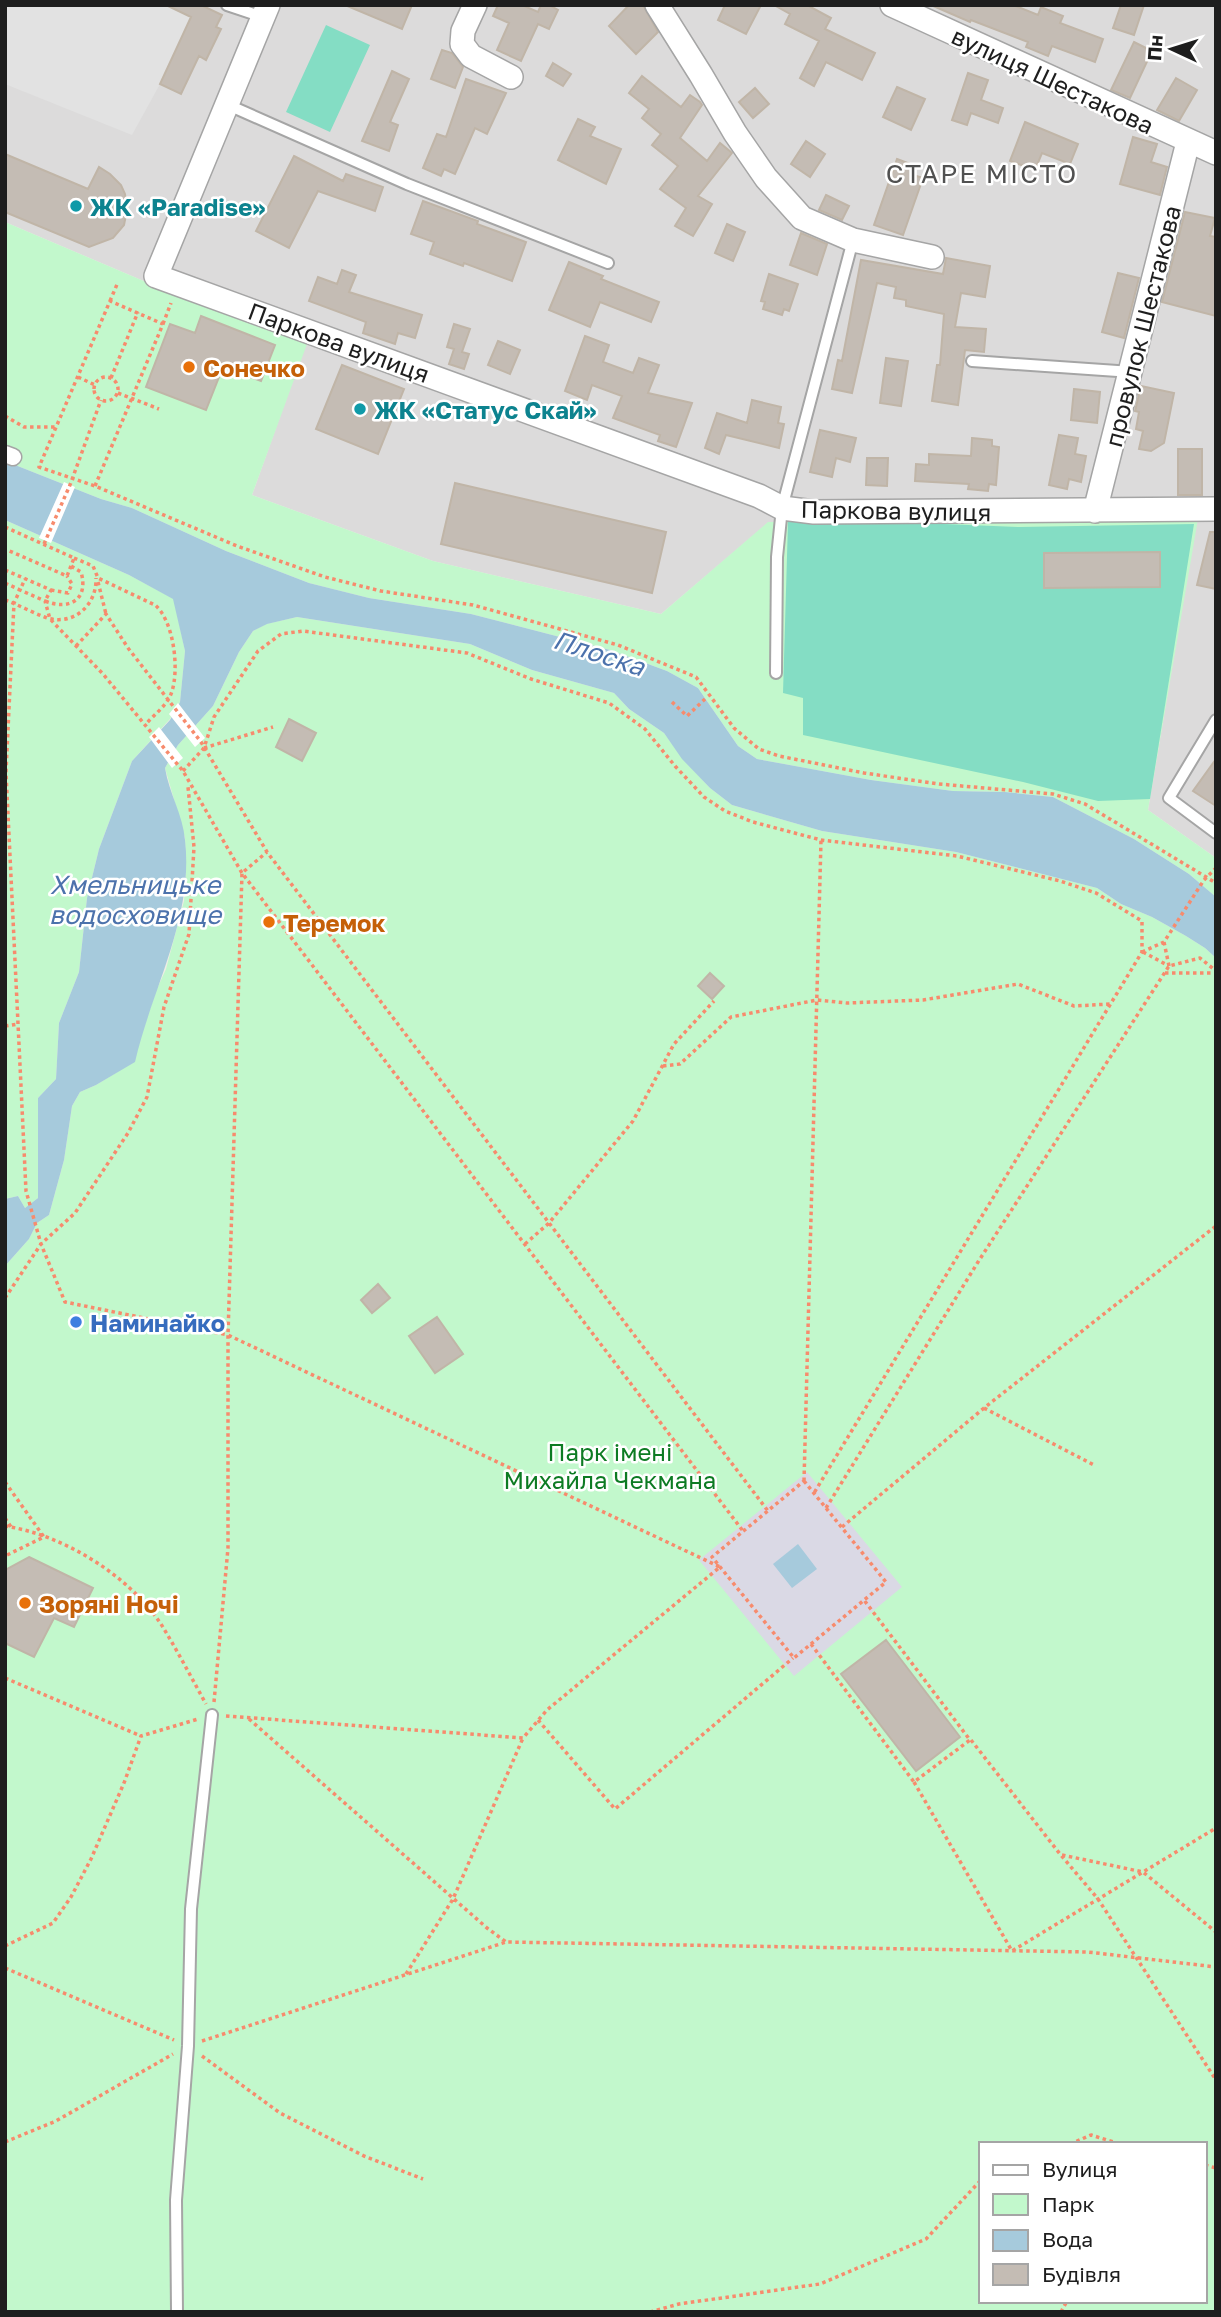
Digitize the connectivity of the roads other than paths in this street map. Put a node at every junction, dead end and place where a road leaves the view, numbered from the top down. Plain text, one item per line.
1 (227, 5) edge
2 (475, 5) edge
3 (657, 5) edge
4 (892, 5) edge
5 (265, 11) edge
6 (511, 77) dead end
7 (226, 104) junction
8 (1188, 142) junction
9 (1216, 153) edge
10 (853, 240) junction
11 (932, 257) dead end
12 (608, 263) dead end
13 (972, 362) dead end
14 (1132, 372) junction
15 (782, 508) junction
16 (1216, 509) edge
17 (1095, 511) junction
18 (776, 673) dead end
19 (1216, 720) edge
20 (1216, 833) edge
21 (212, 1715) road end
22 (177, 2312) edge

1 - 5 lane
2 - 6 street
3 - 10 street
4 - 8 street, вулиця Шестакова
5 - 7 street
7 - 12 lane
7 - 15 street, Паркова вулиця
8 - 9 street, вулиця Шестакова
8 - 14 street, провулок Шестакова
10 - 11 street
10 - 15 lane
13 - 14 lane
14 - 17 street, провулок Шестакова
15 - 17 street, Паркова вулиця
15 - 18 lane
16 - 17 street, Паркова вулиця
19 - 20 lane
21 - 22 lane

